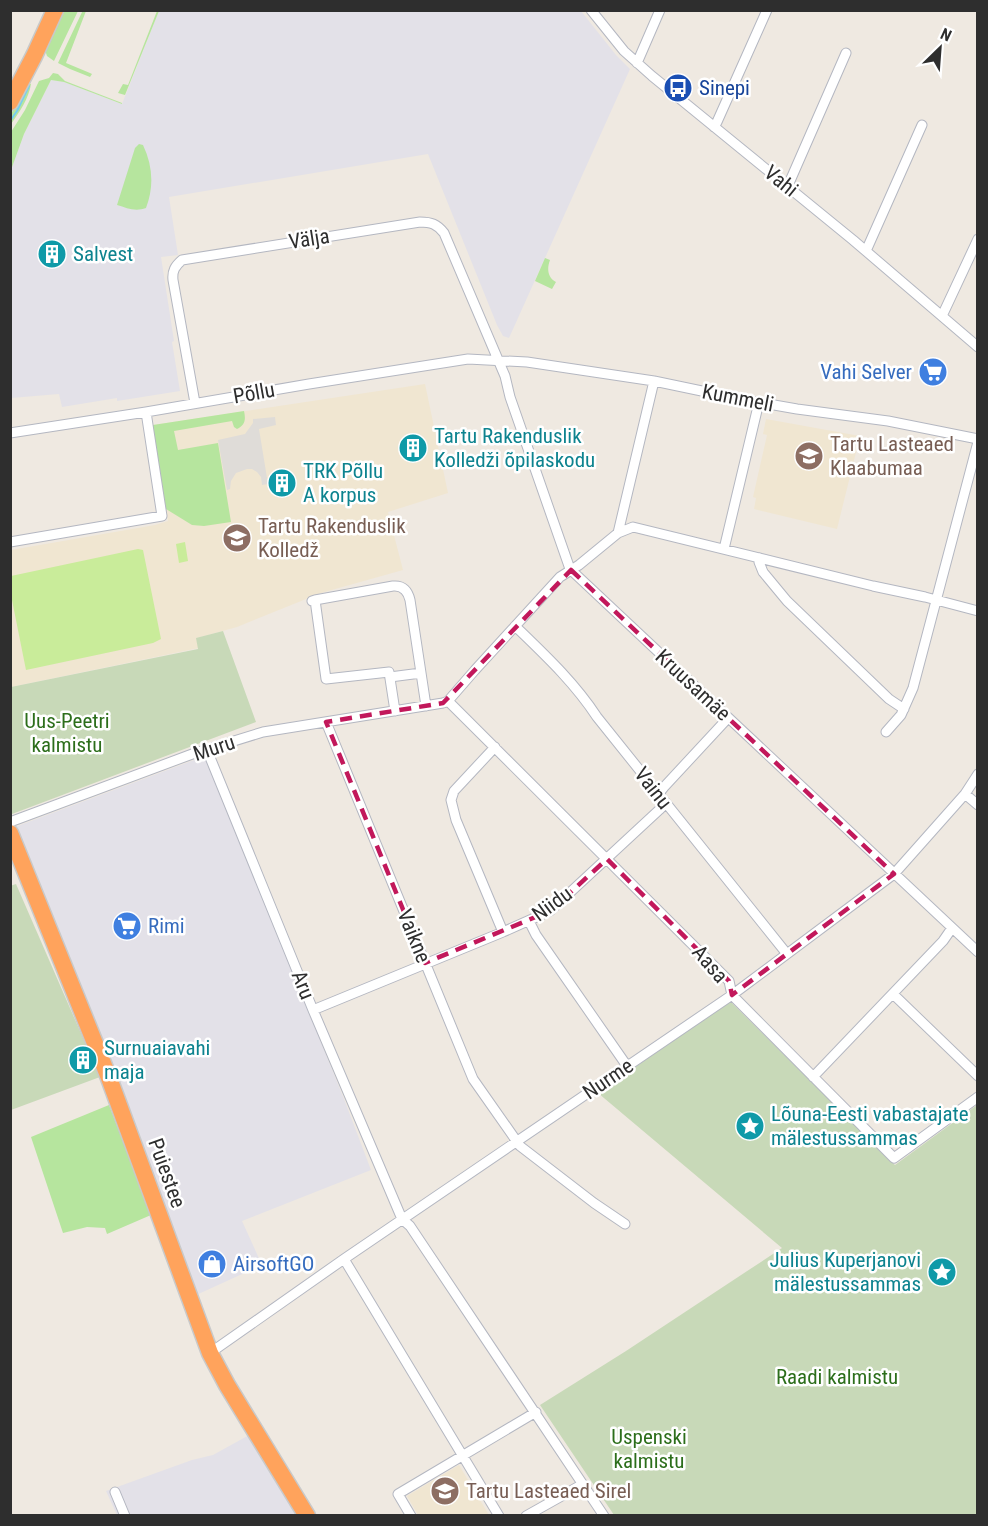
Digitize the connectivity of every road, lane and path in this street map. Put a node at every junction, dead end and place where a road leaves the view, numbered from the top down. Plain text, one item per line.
1 (45, 10) edge
2 (56, 10) edge
3 (591, 10) edge
4 (660, 10) edge
5 (767, 10) edge
6 (846, 53) dead end
7 (637, 63) junction
8 (10, 85) edge
9 (10, 102) edge
10 (921, 125) dead end
11 (714, 127) junction
12 (786, 185) junction
13 (978, 239) edge
14 (866, 250) junction
15 (942, 315) junction
16 (978, 347) edge
17 (498, 360) junction
18 (654, 381) junction
19 (759, 402) junction
20 (195, 403) junction
21 (146, 412) junction
22 (10, 433) edge
23 (978, 440) edge
24 (618, 533) junction
25 (10, 542) edge
26 (724, 549) junction
27 (760, 558) junction
28 (572, 570) junction
29 (937, 600) junction
30 (978, 611) edge
31 (515, 626) junction
32 (421, 673) junction
33 (390, 677) junction
34 (448, 700) junction
35 (426, 706) junction
36 (904, 709) junction
37 (395, 711) junction
38 (728, 718) junction
39 (326, 722) junction
40 (886, 732) dead end
41 (495, 747) junction
42 (207, 750) junction
43 (978, 774) edge
44 (965, 794) junction
45 (661, 798) junction
46 (978, 805) edge
47 (10, 822) edge
48 (10, 833) edge
49 (607, 859) junction
50 (894, 874) junction
51 (529, 921) junction
52 (952, 928) junction
53 (503, 932) junction
54 (978, 952) edge
55 (787, 954) junction
56 (425, 963) junction
57 (893, 994) junction
58 (732, 995) junction
59 (314, 1010) junction
60 (627, 1066) junction
61 (978, 1076) edge
62 (813, 1077) junction
63 (978, 1097) edge
64 (516, 1142) junction
65 (402, 1219) junction
66 (625, 1224) dead end
67 (344, 1259) junction
68 (210, 1353) junction
69 (536, 1412) junction
70 (463, 1456) junction
71 (583, 1484) junction
72 (114, 1492) dead end
73 (125, 1515) edge
74 (307, 1515) edge
75 (411, 1515) edge
76 (499, 1515) edge
77 (526, 1515) edge
78 (604, 1515) edge

1 - 8 highway
2 - 9 highway
3 - 7 street, Vahi
4 - 7 street
5 - 11 street
6 - 12 street
7 - 11 street, Vahi
10 - 14 street
11 - 12 street, Vahi
12 - 14 street, Vahi
13 - 15 street
14 - 15 street, Vahi
15 - 16 street, Vahi
17 - 18 street, Kummeli
17 - 20 street, Põllu
17 - 20 street, Välja
17 - 28 street, Kruusamäe
18 - 19 street, Kummeli
18 - 24 street
19 - 23 street, Kummeli
19 - 26 street
20 - 21 street, Põllu
21 - 22 street, Põllu
21 - 25 street
23 - 29 street
24 - 26 street
24 - 28 street
26 - 27 street
27 - 29 street
27 - 36 street
28 - 31 street
28 - 38 street, Kruusamäe
29 - 30 street
29 - 36 street
31 - 34 street
31 - 45 street, Vainu
32 - 33 street
32 - 33 street
32 - 35 street
33 - 37 street
34 - 35 street, Muru
34 - 41 street, Aasa
35 - 37 street, Muru
36 - 40 street
37 - 39 street, Muru
38 - 45 street, Niidu
38 - 50 street, Kruusamäe
39 - 42 street, Muru
39 - 56 street, Vaikne
41 - 49 street, Aasa
41 - 53 street
42 - 47 street, Muru
42 - 59 street, Aru
43 - 44 street, Nurme
44 - 46 street
44 - 50 street, Nurme
45 - 49 street, Niidu
45 - 55 street, Vainu
48 - 68 highway, Puiestee
49 - 51 street, Niidu
49 - 58 street, Aasa
50 - 52 street, Kruusamäe
50 - 55 street, Nurme
51 - 53 street, Niidu
51 - 60 street
52 - 54 street, Kruusamäe
52 - 57 street
53 - 56 street, Niidu
55 - 58 street, Nurme
56 - 59 street, Niidu
56 - 64 street, Vaikne
57 - 61 street
57 - 62 street
58 - 60 street, Nurme
58 - 62 street, Aasa
59 - 65 street, Aru
60 - 64 street, Nurme
62 - 63 street, Aasa
64 - 65 street, Nurme
64 - 66 street, Vaikne
65 - 67 street, Nurme
65 - 69 street, Aru
67 - 68 street, Nurme
67 - 70 street
68 - 74 highway, Puiestee
69 - 70 street
69 - 71 street, Aru
70 - 75 street
70 - 76 street
71 - 77 street
71 - 78 street, Aru
72 - 73 street

